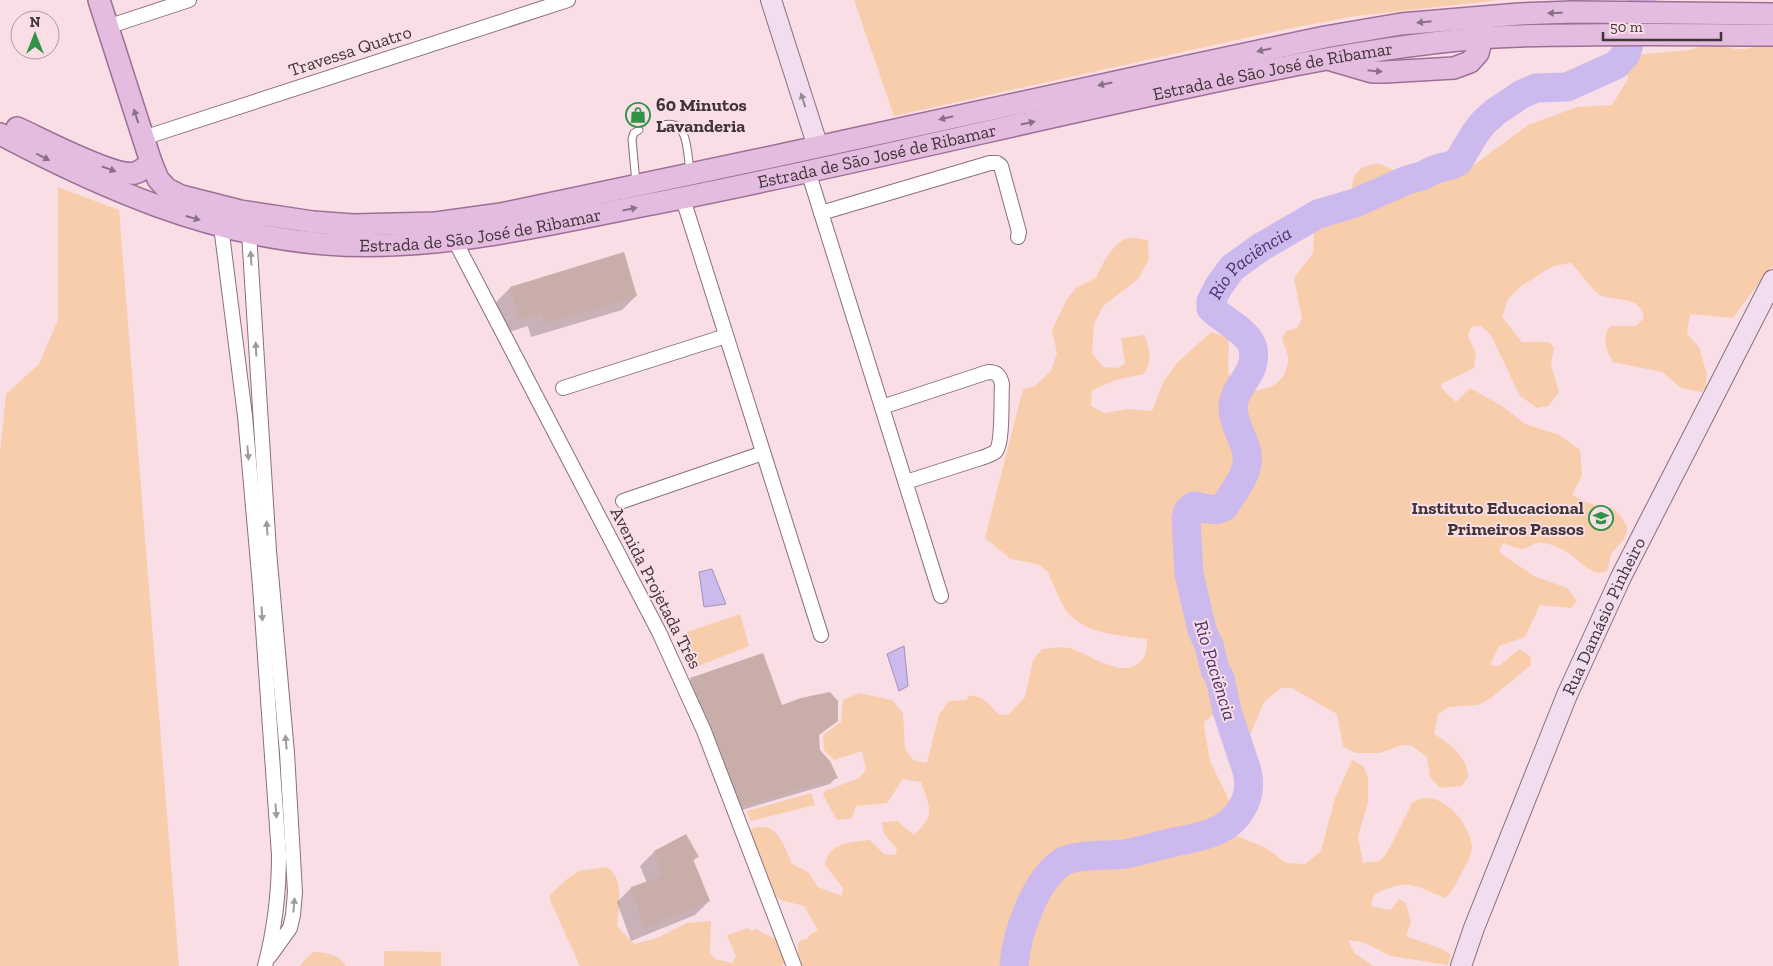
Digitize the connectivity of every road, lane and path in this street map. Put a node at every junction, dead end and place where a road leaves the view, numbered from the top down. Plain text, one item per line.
1 (99, 0) edge
2 (189, 0) edge
3 (568, 0) edge
4 (771, 0) edge
5 (1773, 14) edge
6 (1472, 18) junction
7 (108, 27) junction
8 (1773, 35) edge
9 (1482, 38) junction
10 (0, 121) edge
11 (664, 125) dead end
12 (639, 130) dead end
13 (0, 134) edge
14 (143, 138) junction
15 (818, 147) junction
16 (151, 162) junction
17 (808, 171) junction
18 (691, 174) junction
19 (637, 185) junction
20 (683, 199) junction
21 (821, 213) junction
22 (221, 226) junction
23 (249, 233) junction
24 (1018, 237) dead end
25 (455, 241) junction
26 (1773, 280) edge
27 (726, 336) junction
28 (257, 382) junction
29 (242, 383) junction
30 (563, 388) dead end
31 (882, 407) junction
32 (245, 416) junction
33 (260, 416) junction
34 (763, 453) junction
35 (906, 482) junction
36 (623, 501) dead end
37 (263, 551) junction
38 (266, 586) junction
39 (941, 596) dead end
40 (821, 635) dead end
41 (285, 722) junction
42 (270, 723) junction
43 (279, 935) junction
44 (265, 964) edge
45 (794, 966) edge
46 (1461, 966) edge

1 - 7 main road, Estrada de São José de Ribamar
2 - 7 street
3 - 14 street, Travessa Quatro
15 -> 4 street
5 -> 6 main road, Estrada de São José de Ribamar
6 - 9 main road
6 -> 15 main road, Estrada de São José de Ribamar
14 -> 7 main road, Estrada de São José de Ribamar
8 - 9 main road
17 -> 9 main road, Estrada de São José de Ribamar
10 -> 16 main road
11 - 18 lane
12 - 19 lane
13 -> 22 main road, Estrada de São José de Ribamar
14 - 16 main road, Estrada de São José de Ribamar
15 - 18 main road, Estrada de São José de Ribamar
16 - 19 main road, Estrada de São José de Ribamar
17 - 20 main road, Estrada de São José de Ribamar
17 - 21 street
18 - 19 main road, Estrada de São José de Ribamar
25 -> 20 main road, Estrada de São José de Ribamar
20 - 27 street
21 - 24 street
21 - 31 street
22 - 23 main road, Estrada de São José de Ribamar
22 - 29 street
23 - 25 main road, Estrada de São José de Ribamar
28 -> 23 street
25 - 45 street, Avenida Projetada Três
26 - 46 street, Rua Damásio Pinheiro
27 - 30 street
27 - 34 street
28 - 29 street
28 - 33 street
29 - 32 street
31 - 35 street
31 - 35 street
32 - 33 street
32 -> 37 street
37 -> 33 street
34 - 36 street
34 - 40 street
35 - 39 street
37 - 38 street
38 - 41 street
38 -> 42 street
41 - 42 street
43 -> 41 street
42 -> 43 street
43 - 44 street

